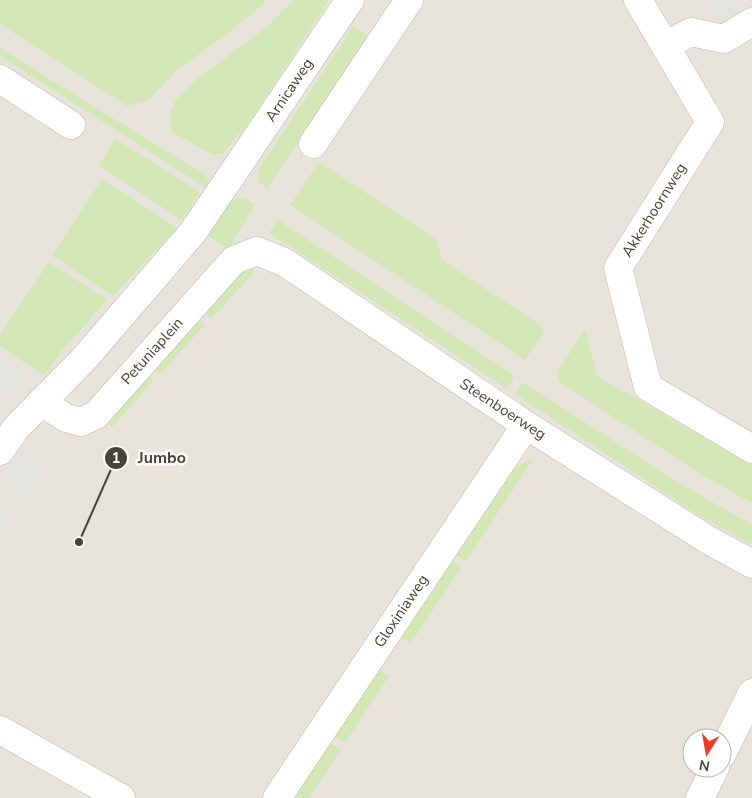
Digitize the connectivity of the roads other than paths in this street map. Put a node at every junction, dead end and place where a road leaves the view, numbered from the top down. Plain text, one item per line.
1 (350, 0) edge
2 (409, 0) edge
3 (638, 0) edge
4 (752, 22) edge
5 (665, 46) junction
6 (0, 79) edge
7 (71, 125) dead end
8 (313, 144) dead end
9 (257, 251) joint
10 (41, 402) junction
11 (526, 425) junction
12 (752, 449) edge
13 (0, 451) edge
14 (752, 564) edge
15 (752, 693) edge
16 (0, 730) edge
17 (732, 734) edge
18 (710, 778) edge
19 (121, 798) edge
20 (277, 798) edge
21 (700, 798) edge

1 - 10 street, Arnicaweg
2 - 8 street
3 - 5 street
4 - 5 street
5 - 12 street, Akkerhoornweg
6 - 7 street
9 - 10 street, Petuniaplein
9 - 11 street, Steenboerweg
10 - 13 street
11 - 14 street, Steenboerweg
11 - 20 street, Gloxiniaweg
15 - 17 street
16 - 19 street
18 - 21 street

